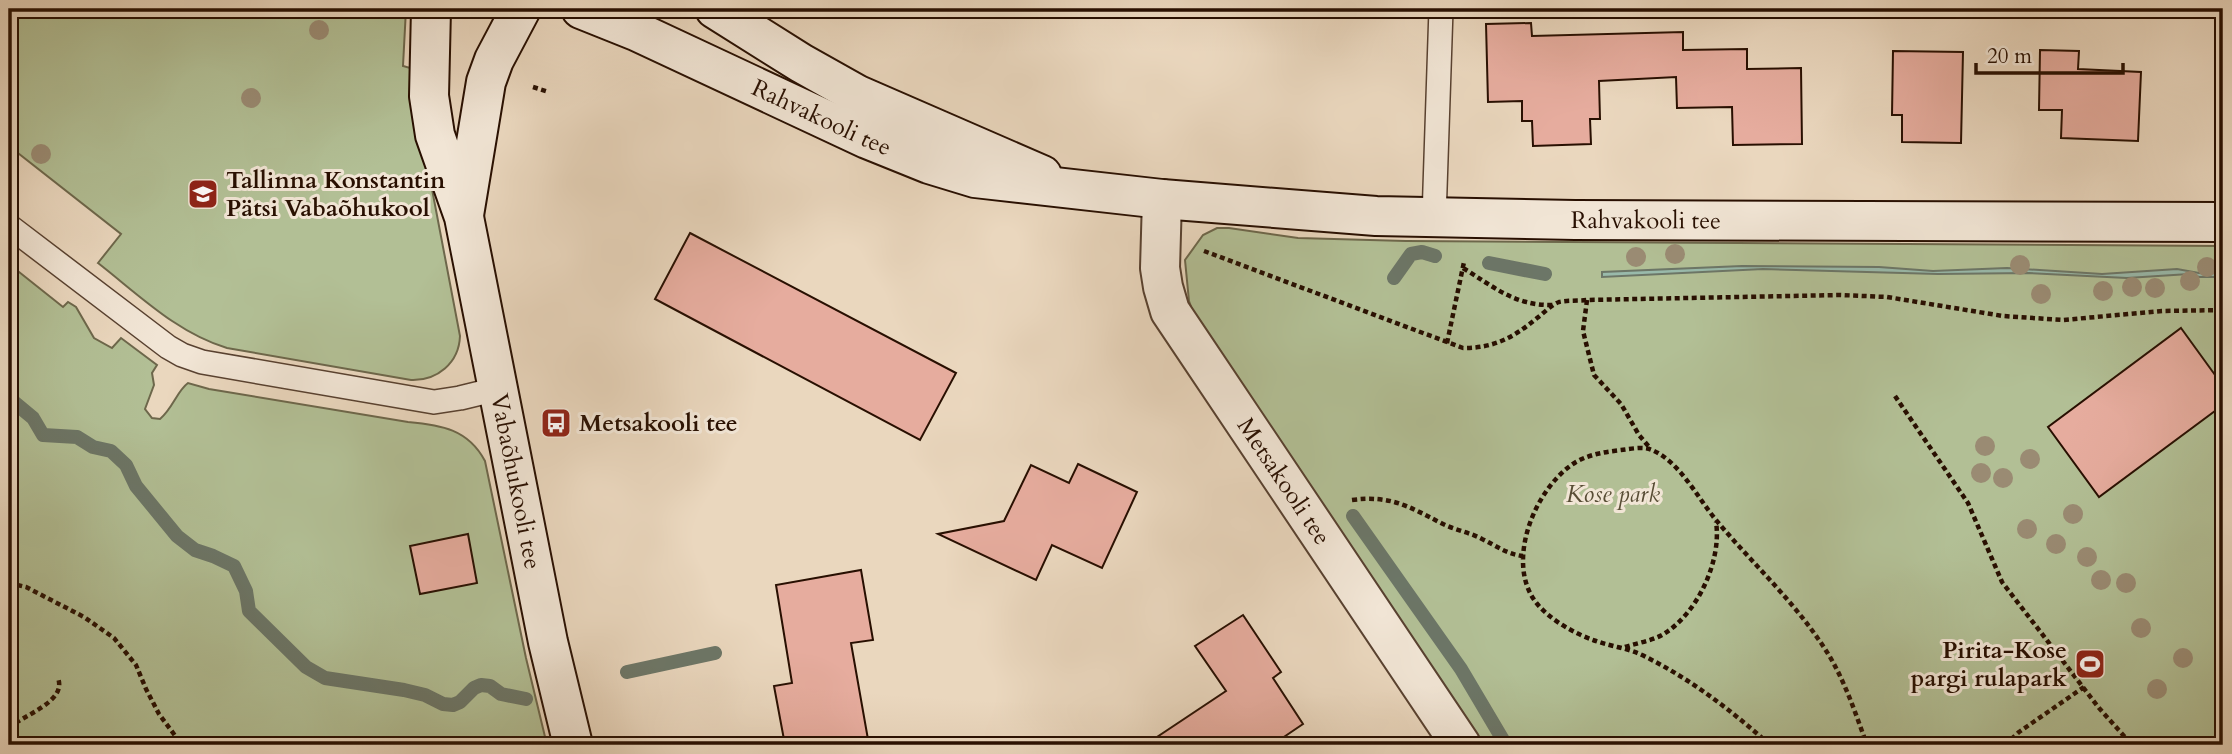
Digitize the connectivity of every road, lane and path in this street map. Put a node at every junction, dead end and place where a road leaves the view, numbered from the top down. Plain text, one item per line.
1 (431, 9) edge
2 (522, 9) edge
3 (582, 9) edge
4 (715, 9) edge
5 (1441, 9) edge
6 (1072, 189) junction
7 (1162, 199) junction
8 (464, 217) junction
9 (1434, 218) junction
10 (2223, 222) edge
11 (9, 226) edge
12 (1196, 246) dead end
13 (1465, 257) dead end
14 (1463, 267) junction
15 (1587, 300) junction
16 (1554, 305) junction
17 (2223, 310) edge
18 (1447, 343) junction
19 (496, 388) junction
20 (1895, 396) dead end
21 (1651, 449) junction
22 (1309, 516) junction
23 (1716, 520) junction
24 (1523, 556) junction
25 (9, 583) edge
26 (1624, 647) junction
27 (58, 678) dead end
28 (2084, 687) junction
29 (9, 728) edge
30 (182, 745) edge
31 (573, 745) edge
32 (1461, 745) edge
33 (1770, 745) edge
34 (1867, 745) edge
35 (2005, 745) edge
36 (2132, 745) edge

1 - 8 street, Vabaõhukooli tee
2 - 8 street, Vabaõhukooli tee
3 - 6 street, Rahvakooli tee
4 - 6 street, Rahvakooli tee
5 - 9 lane
6 - 7 street, Rahvakooli tee
7 - 9 street, Rahvakooli tee
7 - 22 street, Metsakooli tee
8 - 19 street, Vabaõhukooli tee
9 - 10 street, Rahvakooli tee
11 - 19 lane
12 - 18 path
13 - 14 path
14 - 16 path
14 - 18 path
15 - 16 path
15 - 17 path
15 - 21 path
16 - 18 path
19 - 31 street, Vabaõhukooli tee
20 - 28 path
21 - 23 path
21 - 24 path
22 - 24 path
22 - 32 street, Metsakooli tee
23 - 26 path
23 - 34 path
24 - 26 path
25 - 30 path
26 - 33 path
27 - 29 path
28 - 35 path
28 - 36 path

